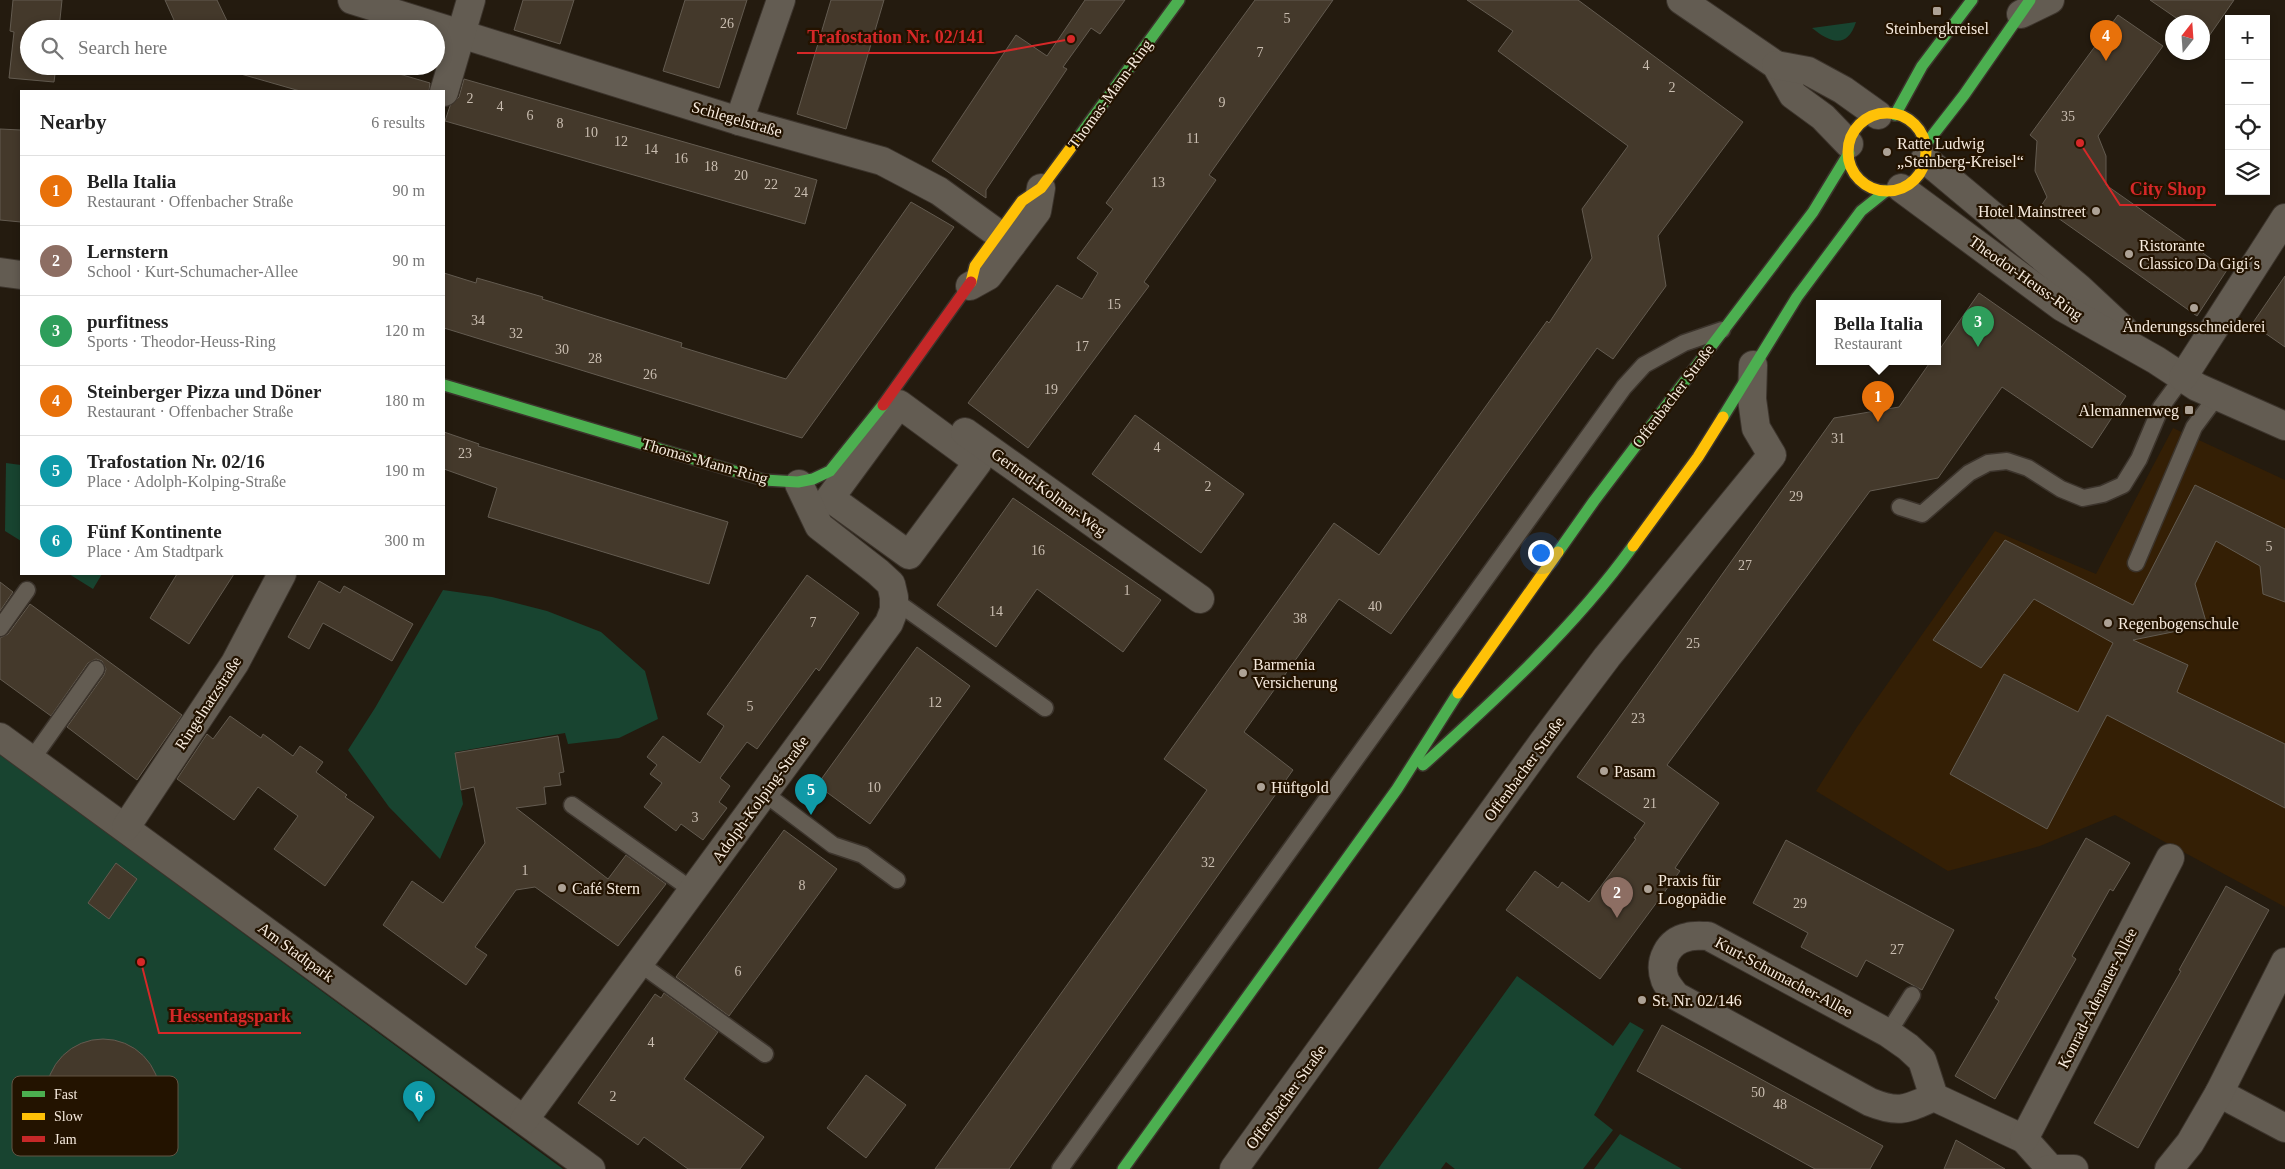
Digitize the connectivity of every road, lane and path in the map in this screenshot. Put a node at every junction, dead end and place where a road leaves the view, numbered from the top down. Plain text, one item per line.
1 (352, 0) edge
2 (471, 0) edge
3 (781, 0) edge
4 (1178, 0) edge
5 (1681, 0) edge
6 (1972, 0) edge
7 (2050, 0) edge
8 (2026, 7) edge
9 (414, 20) edge
10 (445, 30) edge
11 (461, 35) junction
12 (1776, 66) junction
13 (445, 90) edge
14 (1886, 115) junction
15 (740, 121) junction
16 (1849, 148) junction
17 (1925, 152) junction
18 (1041, 188) joint
19 (1894, 190) junction
20 (2285, 218) edge
21 (1006, 238) junction
22 (0, 272) edge
23 (20, 275) edge
24 (970, 286) joint
25 (1724, 329) junction
26 (2156, 360) junction
27 (1753, 365) junction
28 (2183, 377) junction
29 (445, 385) edge
30 (899, 385) junction
31 (2217, 396) junction
32 (2285, 426) edge
33 (978, 462) joint
34 (799, 484) junction
35 (1900, 507) dead end
36 (2136, 563) dead end
37 (281, 575) edge
38 (27, 590) dead end
39 (1200, 599) dead end
40 (894, 600) junction
41 (0, 628) edge
42 (96, 669) dead end
43 (1045, 708) dead end
44 (0, 737) edge
45 (32, 760) junction
46 (1396, 789) junction
47 (764, 793) junction
48 (572, 805) dead end
49 (126, 827) junction
50 (2170, 858) dead end
51 (897, 880) dead end
52 (692, 890) junction
53 (2285, 962) edge
54 (639, 963) junction
55 (1912, 996) dead end
56 (1888, 1033) junction
57 (765, 1054) dead end
58 (2219, 1093) junction
59 (1934, 1097) junction
60 (524, 1120) junction
61 (2285, 1128) edge
62 (2024, 1139) junction
63 (591, 1169) edge
64 (1060, 1169) edge
65 (1123, 1169) edge
66 (1234, 1169) edge
67 (2050, 1169) edge
68 (2074, 1169) edge
69 (2169, 1169) edge

1 - 9 street, Schlegelstraße
2 - 11 street
3 - 15 street
4 - 18 main road, Thomas-Mann-Ring
5 - 12 street
6 - 14 main road, Offenbacher Straße
7 - 8 street, Offenbacher Straße
8 - 17 main road, Offenbacher Straße
10 - 11 street, Schlegelstraße
11 - 13 street
11 - 15 street, Schlegelstraße
12 - 14 street
12 - 16 street
14 - 16 main road, Offenbacher Straße
14 - 17 main road
15 - 21 street, Schlegelstraße
16 - 19 main road
16 - 25 main road, Offenbacher Straße
17 - 19 main road, Offenbacher Straße
17 - 26 street, Theodor-Heuss-Ring
18 - 21 street, Thomas-Mann-Ring
19 - 26 street, Theodor-Heuss-Ring
19 - 27 main road, Offenbacher Straße
20 - 28 street
21 - 24 street, Thomas-Mann-Ring
22 - 23 street
24 - 30 main road, Thomas-Mann-Ring
25 - 46 main road, Offenbacher Straße
25 - 64 lane
26 - 28 street, Theodor-Heuss-Ring
27 - 46 main road, Offenbacher Straße
27 - 66 street, Offenbacher Straße
28 - 31 street, Theodor-Heuss-Ring
28 - 35 lane
29 - 34 main road, Thomas-Mann-Ring
30 - 34 main road, Thomas-Mann-Ring
30 - 39 street, Gertrud-Kolmar-Weg
31 - 32 street, Theodor-Heuss-Ring
31 - 36 lane
33 - 33 street
34 - 40 street
37 - 49 street, Ringelnatzstraße
38 - 41 lane
40 - 43 lane
40 - 47 street, Adolph-Kolping-Straße
42 - 45 lane
44 - 45 street, Am Stadtpark
45 - 49 street, Am Stadtpark
46 - 65 main road, Offenbacher Straße
47 - 51 lane
47 - 52 street, Adolph-Kolping-Straße
48 - 52 lane
49 - 60 street, Am Stadtpark
50 - 62 street, Konrad-Adenauer-Allee
52 - 54 street, Adolph-Kolping-Straße
53 - 58 street
54 - 57 lane
54 - 60 street, Adolph-Kolping-Straße
55 - 56 lane
56 - 59 street, Kurt-Schumacher-Allee
56 - 59 street, Kurt-Schumacher-Allee
58 - 61 street
58 - 69 street
59 - 62 street
60 - 63 street, Am Stadtpark
62 - 67 street
67 - 68 street

